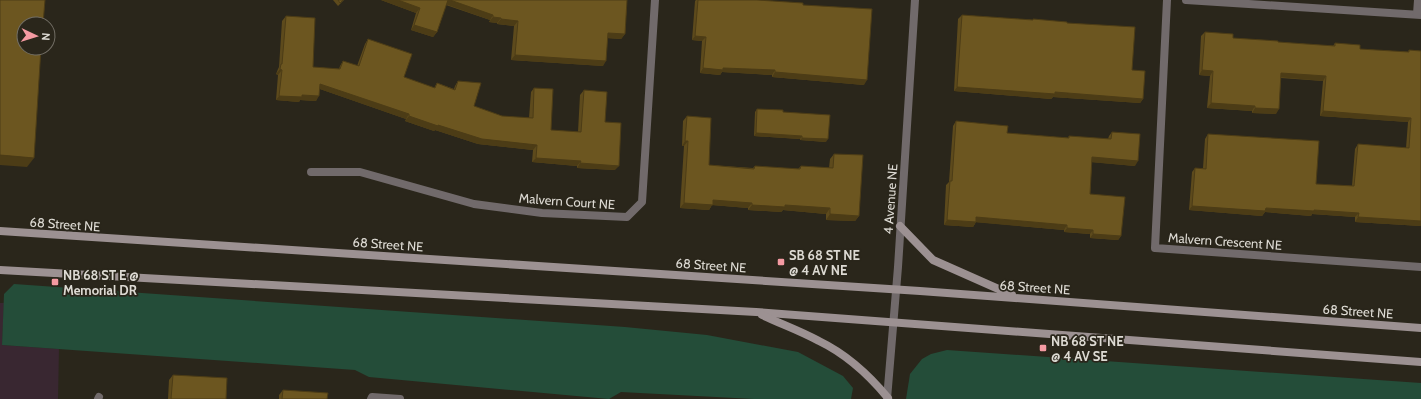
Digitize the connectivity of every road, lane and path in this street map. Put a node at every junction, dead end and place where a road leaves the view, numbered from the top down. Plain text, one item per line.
1 (655, 0) edge
2 (915, 0) edge
3 (1167, 0) edge
4 (1186, 0) edge
5 (1418, 0) edge
6 (1419, 14) edge
7 (311, 172) dead end
8 (900, 226) junction
9 (0, 232) edge
10 (1421, 268) edge
11 (0, 270) edge
12 (896, 290) junction
13 (1018, 298) junction
14 (756, 312) junction
15 (893, 323) junction
16 (1421, 328) edge
17 (1421, 362) edge
18 (371, 399) edge
19 (400, 399) edge
20 (888, 399) edge

1 - 7 street, Malvern Court NE
2 - 8 street, 4 Avenue NE
3 - 10 street, Malvern Crescent NE
4 - 6 street
5 - 6 street
8 - 12 street, 4 Avenue NE
8 - 13 main road
9 - 12 main road, 68 Street NE
11 - 14 main road
12 - 13 main road, 68 Street NE
12 - 15 street, 4 Avenue NE
13 - 16 main road, 68 Street NE
14 - 15 main road
14 - 20 main road
15 - 17 main road
15 - 20 street, 4 Avenue NE
18 - 19 street

